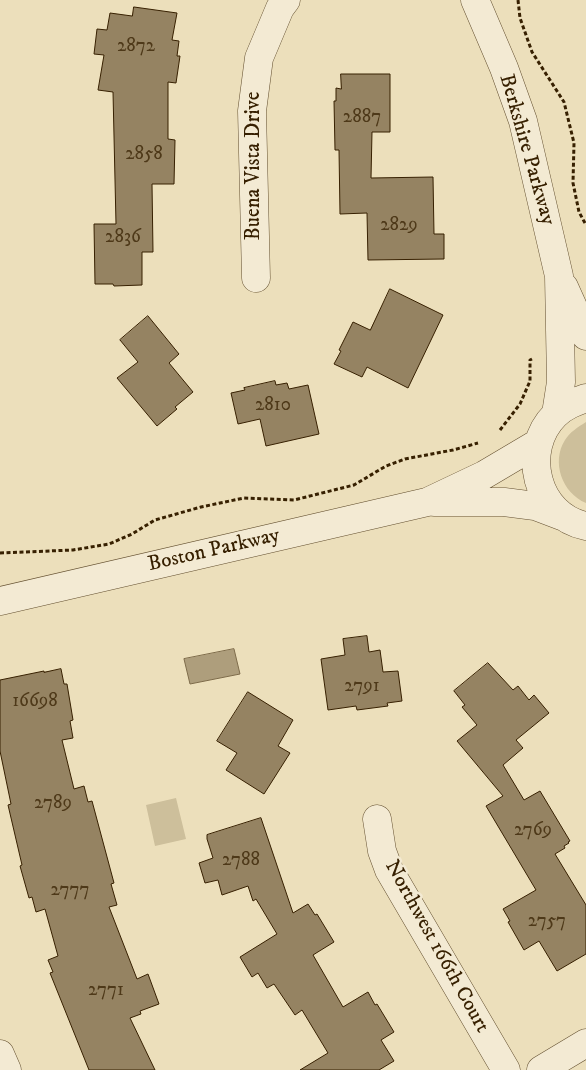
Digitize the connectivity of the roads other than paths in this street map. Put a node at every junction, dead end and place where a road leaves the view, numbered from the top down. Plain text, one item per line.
1 (286, 0) edge
2 (475, 0) edge
3 (559, 276) junction
4 (256, 278) dead end
5 (586, 336) edge
6 (586, 398) edge
7 (556, 414) junction
8 (538, 443) junction
9 (427, 502) junction
10 (579, 525) edge
11 (0, 601) edge
12 (377, 819) dead end
13 (586, 1043) edge
14 (0, 1054) edge
15 (7, 1070) edge
16 (506, 1070) edge
17 (541, 1070) edge

1 - 4 street, Buena Vista Drive
2 - 3 street, Berkshire Parkway
3 - 5 street, Berkshire Parkway
3 - 7 street, Berkshire Parkway
6 - 7 street
7 - 8 street
8 - 9 street, Boston Parkway
8 - 10 street
9 - 10 street, Boston Parkway
9 - 11 street, Boston Parkway
12 - 16 street, Northwest 166th Court
13 - 17 street
14 - 15 street

